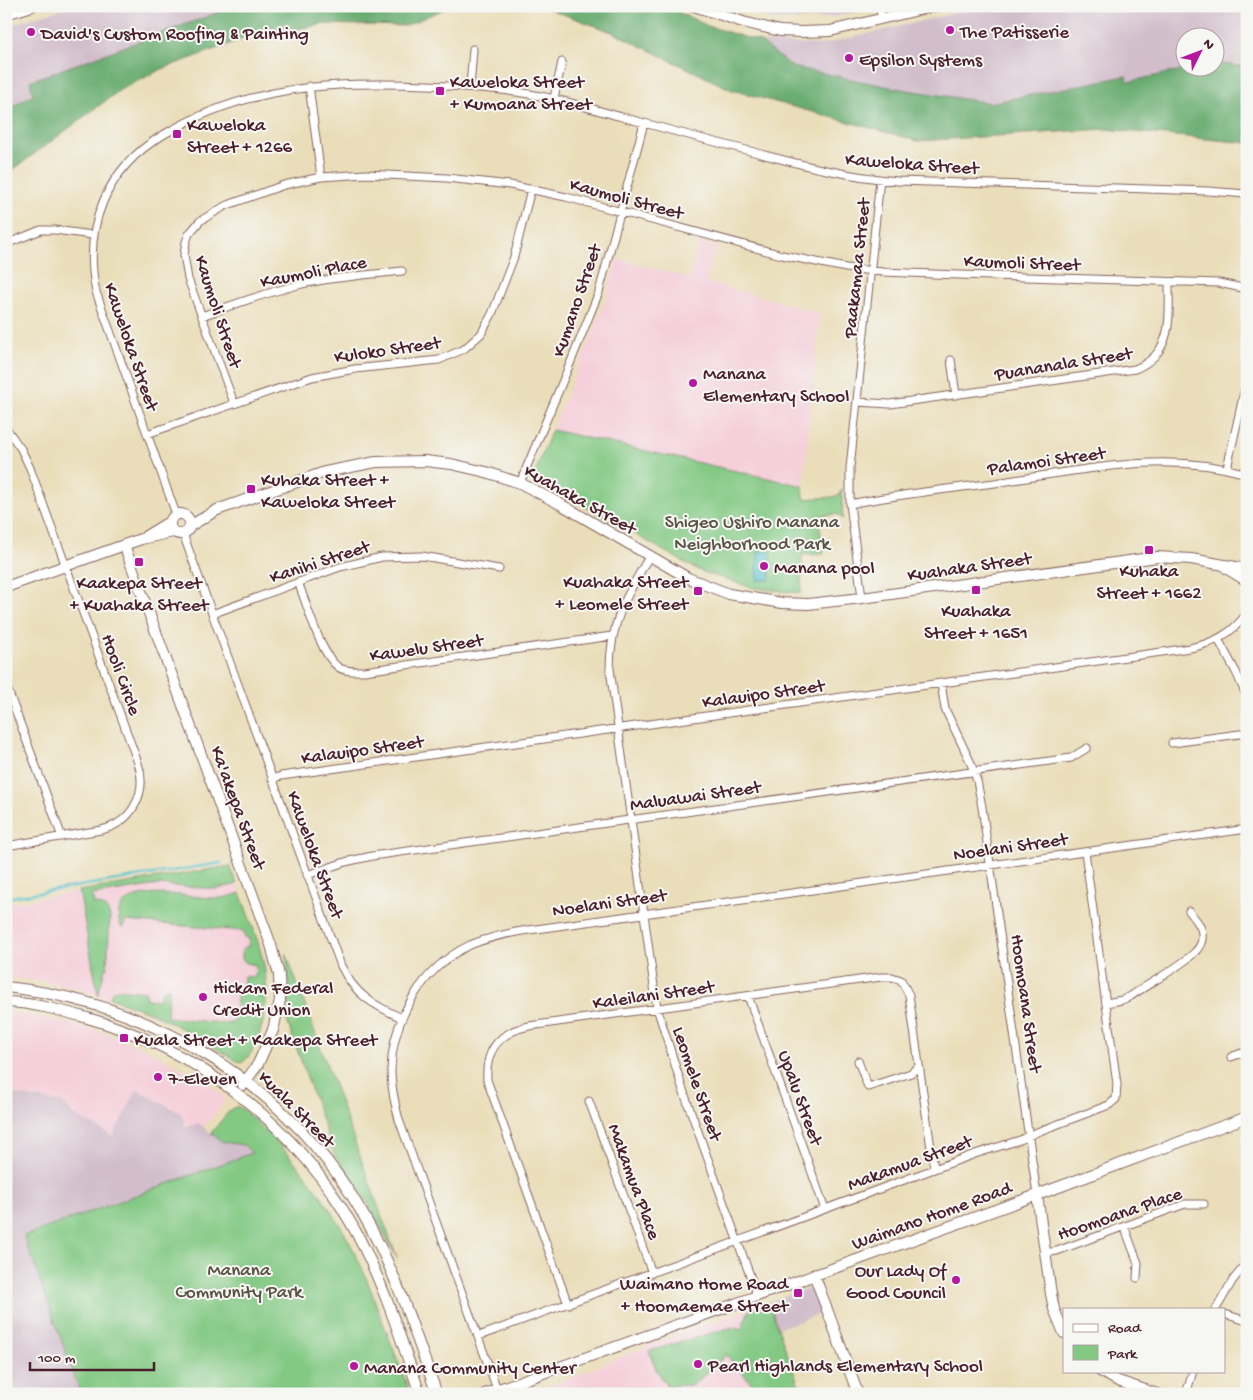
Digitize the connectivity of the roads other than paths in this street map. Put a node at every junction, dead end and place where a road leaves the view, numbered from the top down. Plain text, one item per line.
1 (32, 6) edge
2 (694, 6) edge
3 (879, 6) edge
4 (935, 6) edge
5 (6, 14) edge
6 (882, 18) junction
7 (473, 49) dead end
8 (562, 62) dead end
9 (309, 86) junction
10 (470, 87) junction
11 (554, 98) junction
12 (644, 123) junction
13 (321, 177) junction
14 (880, 179) junction
15 (531, 189) junction
16 (1247, 194) edge
17 (621, 212) junction
18 (92, 235) junction
19 (6, 244) edge
20 (871, 270) junction
21 (402, 272) dead end
22 (1169, 282) junction
23 (1247, 288) edge
24 (202, 316) junction
25 (951, 360) dead end
26 (1247, 379) edge
27 (956, 395) junction
28 (857, 402) junction
29 (234, 403) junction
30 (6, 428) edge
31 (147, 434) junction
32 (1227, 468) junction
33 (1247, 474) edge
34 (520, 483) junction
35 (850, 504) junction
36 (180, 524) junction
37 (124, 545) junction
38 (650, 556) junction
39 (66, 566) junction
40 (1223, 566) junction
41 (499, 569) dead end
42 (1247, 571) edge
43 (1247, 581) edge
44 (298, 582) junction
45 (6, 587) edge
46 (862, 598) junction
47 (1247, 613) edge
48 (212, 614) junction
49 (612, 636) junction
50 (1218, 640) junction
51 (941, 683) junction
52 (6, 685) edge
53 (1247, 697) edge
54 (617, 728) junction
55 (1247, 733) edge
56 (1172, 743) dead end
57 (1087, 748) dead end
58 (974, 772) junction
59 (272, 779) junction
60 (630, 820) junction
61 (1247, 829) edge
62 (62, 837) junction
63 (6, 846) edge
64 (1085, 852) junction
65 (990, 865) junction
66 (307, 875) junction
67 (1189, 911) dead end
68 (644, 914) junction
69 (6, 987) edge
70 (748, 996) junction
71 (6, 1002) edge
72 (1106, 1003) junction
73 (102, 1006) junction
74 (657, 1008) junction
75 (402, 1018) junction
76 (97, 1021) junction
77 (1247, 1051) edge
78 (1231, 1057) dead end
79 (858, 1061) dead end
80 (919, 1066) junction
81 (246, 1081) junction
82 (237, 1093) junction
83 (589, 1101) dead end
84 (1247, 1116) edge
85 (1029, 1136) junction
86 (934, 1169) junction
87 (1037, 1195) junction
88 (1204, 1204) dead end
89 (825, 1209) junction
90 (1124, 1226) junction
91 (738, 1242) junction
92 (1045, 1253) junction
93 (1247, 1262) edge
94 (652, 1273) junction
95 (814, 1274) junction
96 (1137, 1278) dead end
97 (757, 1295) junction
98 (568, 1304) junction
99 (1217, 1308) edge
100 (1226, 1315) edge
101 (1247, 1321) edge
102 (1063, 1330) edge
103 (478, 1336) junction
104 (1102, 1372) edge
105 (1193, 1372) edge
106 (498, 1391) edge
107 (420, 1394) edge
108 (437, 1394) edge
109 (484, 1394) edge
110 (858, 1394) edge
111 (1157, 1394) edge
112 (1186, 1394) edge

1 - 5 street
2 - 6 street
3 - 6 street
4 - 6 street
7 - 10 street
8 - 11 street
9 - 10 street, Kaweloka Street
9 - 13 street
9 - 18 street, Kaweloka Street
10 - 11 street, Kaweloka Street
11 - 12 street, Kaweloka Street
12 - 14 street, Kaweloka Street
12 - 17 street, Kumano Street
13 - 15 street, Kaumoli Street
13 - 24 street, Kaumoli Street
14 - 16 street, Kaweloka Street
14 - 20 street, Paakamaa Street
15 - 17 street, Kaumoli Street
15 - 29 street, Kuloko Street
17 - 20 street, Kaumoli Street
17 - 34 street, Kumano Street
18 - 19 street
18 - 31 street, Kaweloka Street
20 - 22 street, Kaumoli Street
20 - 28 street, Paakamaa Street
21 - 24 street, Kaumoli Place
22 - 23 street, Kaumoli Street
22 - 27 street, Puananala Street
24 - 29 street, Kaumoli Street
25 - 27 street
26 - 32 street
27 - 28 street, Puananala Street
28 - 35 street, Paakamaa Street
29 - 31 street, Kuloko Street
30 - 39 street, Hooli Circle
31 - 36 street, Kaweloka Street
32 - 33 street, Palamoi Street
32 - 35 street, Palamoi Street
34 - 36 street, Kuahaka Street
34 - 38 street, Kuahaka Street
35 - 46 street, Paakamaa Street
36 - 37 street, Kuahaka Street
36 - 48 street, Kaweloka Street
37 - 39 street, Kuahaka Street
37 - 81 street, Ka'akepa Street
38 - 46 street, Kuahaka Street
38 - 49 street, Leomele Street
39 - 45 street, Kuahaka Street
39 - 62 street, Hooli Circle
40 - 42 street, Kuahaka Street
40 - 43 street, Kuahaka Street
40 - 46 street, Kuahaka Street
41 - 44 street, Kanihi Street
44 - 48 street, Kanihi Street
44 - 49 street, Kawelu Street
47 - 50 street, Kalauipo Street
48 - 59 street, Kaweloka Street
49 - 54 street, Leomele Street
50 - 51 street, Kalauipo Street
50 - 53 street
51 - 54 street, Kalauipo Street
51 - 58 street, Hoomoana Street
52 - 62 street
54 - 59 street, Kalauipo Street
54 - 60 street, Leomele Street
55 - 56 street
57 - 58 street, Maluawai Street
58 - 60 street, Maluawai Street
58 - 65 street, Hoomoana Street
59 - 66 street, Kaweloka Street
60 - 66 street, Maluawai Street
60 - 68 street, Leomele Street
61 - 64 street, Noelani Street
62 - 63 street, Hooli Circle
64 - 65 street, Noelani Street
64 - 72 street, Makamua Street
65 - 68 street, Noelani Street
65 - 85 street, Hoomoana Street
66 - 75 street, Kaweloka Street
67 - 72 street
68 - 74 street, Leomele Street
68 - 75 street, Noelani Street
69 - 73 street, Kuala Street
70 - 74 street, Kaleilani Street
70 - 80 street, Kaleilani Street
70 - 89 street, Upalu Street
71 - 76 street, Kuala Street
72 - 85 street, Makamua Street
73 - 76 street
73 - 81 street, Kuala Street
74 - 91 street, Leomele Street
74 - 98 street, Kaleilani Street
75 - 103 street, Noelani Street
76 - 82 street, Kuala Street
77 - 78 street
79 - 80 street
80 - 86 street, Kaleilani Street
81 - 82 street, Ka'akepa Street
81 - 108 street, Kuala Street
82 - 107 street, Kuala Street
83 - 94 street, Makamua Place
84 - 87 street, Waimano Home Road
85 - 86 street, Makamua Street
85 - 87 street, Hoomoana Street
86 - 89 street, Makamua Street
87 - 92 street, Hoomoana Street
87 - 95 street, Waimano Home Road
88 - 90 street, Hoomoana Place
89 - 91 street, Makamua Street
90 - 92 street, Hoomoana Place
90 - 96 street
91 - 94 street, Makamua Street
91 - 97 street, Leomele Street
92 - 102 street, Hoomoana Street
93 - 99 street
94 - 98 street, Makamua Street
95 - 97 street, Waimano Home Road
95 - 110 street
97 - 106 street, Waimano Home Road
98 - 103 street, Makamua Street
100 - 101 street
103 - 106 street, Noelani Street
104 - 111 street
105 - 112 street
106 - 109 street, Waimano Home Road

